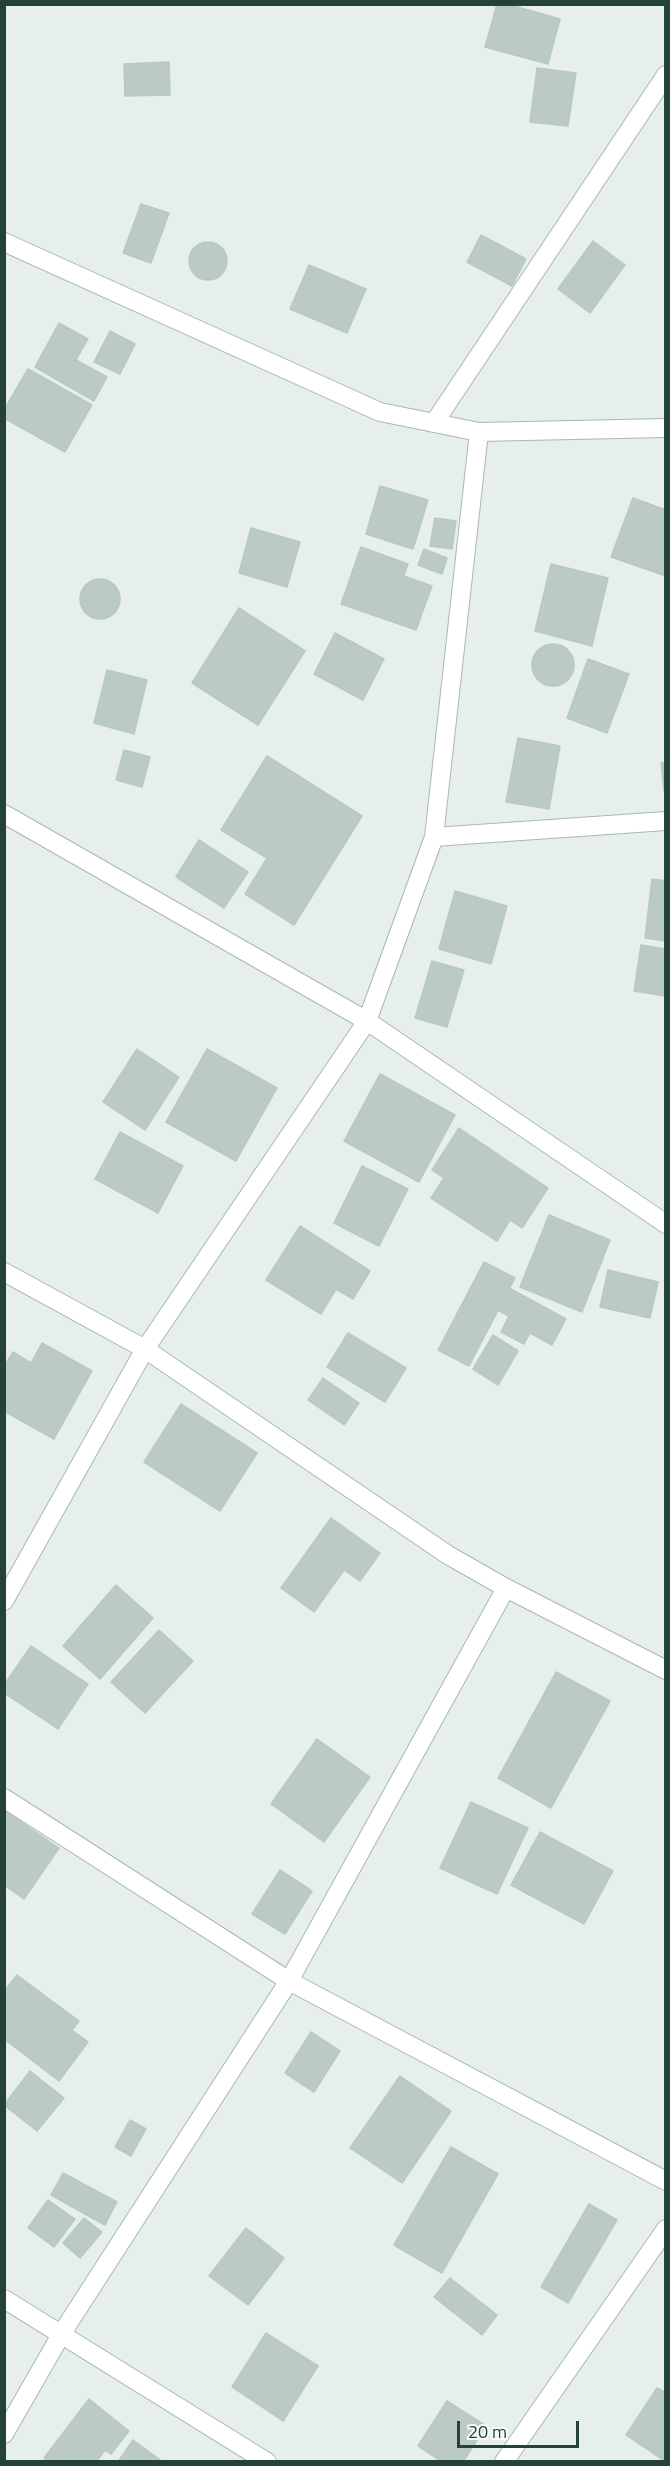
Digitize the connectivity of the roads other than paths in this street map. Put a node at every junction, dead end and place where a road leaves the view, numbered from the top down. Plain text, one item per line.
1 (666, 75) edge
2 (4, 242) edge
3 (434, 423) junction
4 (666, 428) edge
5 (479, 432) junction
6 (4, 814) edge
7 (666, 821) edge
8 (434, 837) junction
9 (367, 1021) junction
10 (666, 1224) edge
11 (4, 1272) edge
12 (145, 1349) junction
13 (506, 1588) junction
14 (4, 1601) edge
15 (666, 1670) edge
16 (4, 1798) edge
17 (289, 1981) junction
18 (666, 2181) edge
19 (666, 2229) edge
20 (4, 2299) edge
21 (62, 2333) junction
22 (4, 2434) edge
23 (267, 2462) edge
24 (504, 2462) edge

1 - 3 street
2 - 3 street
3 - 5 street
4 - 5 street
5 - 8 street
6 - 9 street
7 - 8 street
8 - 9 street
9 - 10 street
9 - 12 street
11 - 12 street
12 - 13 street
12 - 14 street
13 - 15 street
13 - 17 street
16 - 17 street
17 - 18 street
17 - 21 street
19 - 24 street
20 - 21 street
21 - 22 street
21 - 23 street

